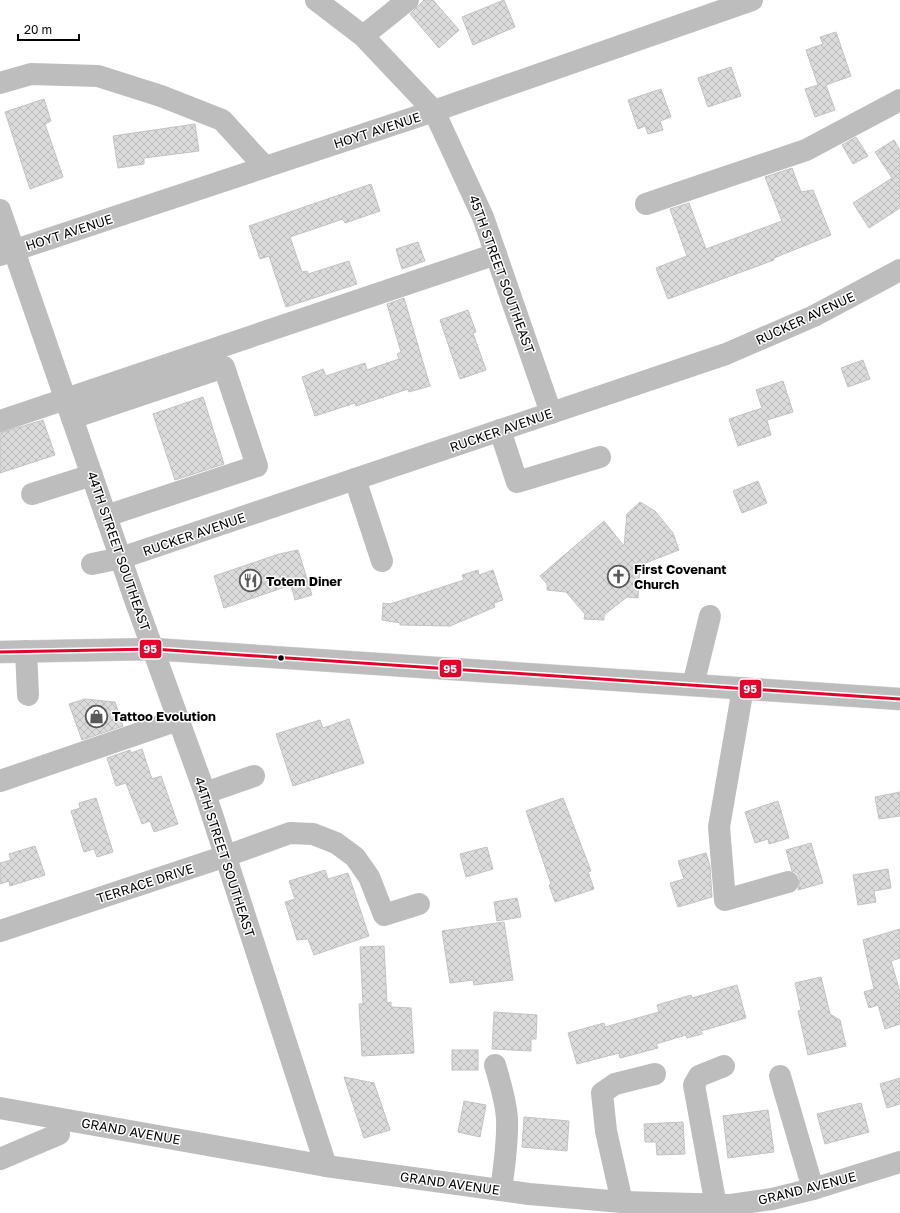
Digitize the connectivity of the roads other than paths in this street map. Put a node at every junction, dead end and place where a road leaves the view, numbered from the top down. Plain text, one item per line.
1 (316, 0) edge
2 (408, 0) edge
3 (752, 0) edge
4 (363, 36) junction
5 (0, 83) edge
6 (900, 100) edge
7 (434, 111) junction
8 (265, 167) junction
9 (646, 204) dead end
10 (0, 210) edge
11 (7, 253) edge
12 (496, 254) junction
13 (899, 273) edge
14 (69, 408) junction
15 (551, 413) junction
16 (0, 421) edge
17 (500, 430) junction
18 (600, 458) dead end
19 (92, 475) junction
20 (355, 479) junction
21 (32, 494) dead end
22 (106, 516) junction
23 (121, 558) junction
24 (382, 561) dead end
25 (92, 564) dead end
26 (710, 616) dead end
27 (26, 650) junction
28 (153, 650) junction
29 (0, 652) edge
30 (693, 685) junction
31 (743, 688) junction
32 (28, 695) dead end
33 (900, 699) edge
34 (178, 720) junction
35 (254, 776) dead end
36 (0, 781) edge
37 (205, 793) junction
38 (226, 856) junction
39 (788, 882) dead end
40 (419, 904) dead end
41 (0, 931) edge
42 (495, 1065) dead end
43 (724, 1066) dead end
44 (655, 1074) dead end
45 (780, 1076) dead end
46 (0, 1108) edge
47 (60, 1131) junction
48 (0, 1159) edge
49 (900, 1162) edge
50 (326, 1166) junction
51 (813, 1189) junction
52 (501, 1190) junction
53 (622, 1202) junction
54 (716, 1206) junction

1 - 4 street, 45TH STREET SOUTHEAST
2 - 4 street
3 - 7 street, HOYT AVENUE
4 - 7 street, 45TH STREET SOUTHEAST
5 - 8 street
6 - 9 street
7 - 8 street, HOYT AVENUE
7 - 12 street, 45TH STREET SOUTHEAST
8 - 11 street, HOYT AVENUE
10 - 11 street, 44TH STREET SOUTHEAST
11 - 14 street, 44TH STREET SOUTHEAST
12 - 14 street
12 - 15 street, 45TH STREET SOUTHEAST
13 - 15 street, RUCKER AVENUE
14 - 16 street
14 - 19 street, 44TH STREET SOUTHEAST
14 - 22 street
15 - 17 street, RUCKER AVENUE
17 - 18 street
17 - 20 street, RUCKER AVENUE
19 - 21 street
19 - 22 street, 44TH STREET SOUTHEAST
20 - 23 street, RUCKER AVENUE
20 - 24 street
22 - 23 street, 44TH STREET SOUTHEAST
23 - 25 street, RUCKER AVENUE
23 - 28 street, 44TH STREET SOUTHEAST
26 - 30 street
27 - 28 street
27 - 29 street
27 - 32 street
28 - 30 street
28 - 34 street, 44TH STREET SOUTHEAST
30 - 31 street
31 - 33 street
31 - 39 street
34 - 36 street
34 - 37 street, 44TH STREET SOUTHEAST
35 - 37 street
37 - 38 street, 44TH STREET SOUTHEAST
38 - 40 street, TERRACE DRIVE
38 - 41 street, TERRACE DRIVE
38 - 50 street, 44TH STREET SOUTHEAST
42 - 52 street
43 - 54 street
44 - 53 street
45 - 51 street
46 - 47 street, GRAND AVENUE
47 - 48 street
47 - 50 street, GRAND AVENUE
49 - 51 street, GRAND AVENUE
50 - 52 street, GRAND AVENUE
51 - 54 street, GRAND AVENUE
52 - 53 street, GRAND AVENUE
53 - 54 street, GRAND AVENUE

